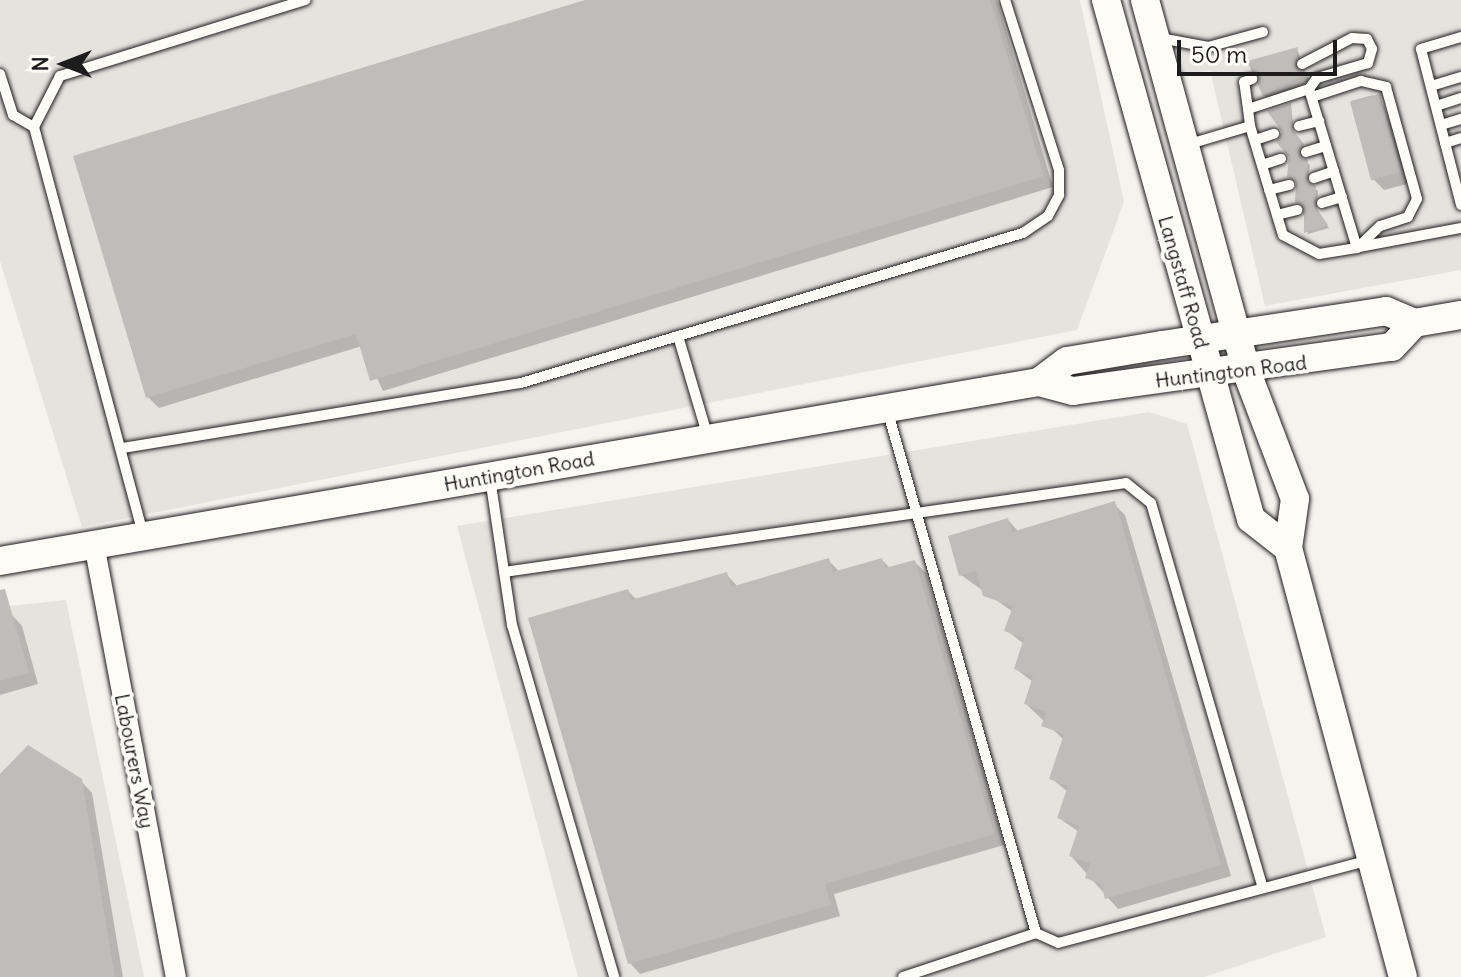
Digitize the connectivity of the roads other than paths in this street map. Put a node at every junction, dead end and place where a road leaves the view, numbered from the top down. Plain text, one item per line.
1 (306, 0) edge
2 (1005, 0) edge
3 (1106, 0) edge
4 (1145, 0) edge
5 (1263, 32) dead end
6 (1154, 35) junction
7 (1461, 37) edge
8 (1302, 64) dead end
9 (0, 74) edge
10 (1461, 77) edge
11 (1252, 79) dead end
12 (1431, 86) junction
13 (1310, 93) junction
14 (1461, 98) edge
15 (1436, 106) junction
16 (1248, 109) junction
17 (1461, 119) edge
18 (1319, 121) junction
19 (1441, 125) junction
20 (1250, 126) junction
21 (1299, 126) dead end
22 (34, 127) junction
23 (1274, 134) dead end
24 (1461, 138) edge
25 (1255, 140) junction
26 (1445, 143) junction
27 (1184, 146) junction
28 (1326, 146) junction
29 (1306, 152) dead end
30 (1281, 159) dead end
31 (1456, 162) edge
32 (1262, 165) junction
33 (1334, 171) junction
34 (1314, 178) dead end
35 (1458, 181) edge
36 (1289, 185) dead end
37 (1269, 190) junction
38 (1342, 197) junction
39 (1322, 203) dead end
40 (1461, 205) edge
41 (1297, 210) dead end
42 (1277, 215) junction
43 (1461, 228) edge
44 (1357, 248) junction
45 (1461, 315) edge
46 (1414, 323) junction
47 (678, 336) junction
48 (1237, 337) junction
49 (1201, 341) junction
50 (1246, 370) junction
51 (1210, 374) junction
52 (1039, 382) junction
53 (886, 408) junction
54 (709, 438) junction
55 (123, 448) junction
56 (490, 476) junction
57 (916, 512) junction
58 (143, 536) junction
59 (94, 544) junction
60 (1288, 548) junction
61 (0, 561) edge
62 (504, 572) junction
63 (1372, 860) junction
64 (1262, 884) junction
65 (1036, 933) junction
66 (176, 977) edge
67 (614, 977) edge
68 (903, 977) edge
69 (1403, 977) edge

1 - 22 lane
2 - 47 lane
3 - 49 street, Langstaff Road
4 - 6 street, Langstaff Road
5 - 6 lane
6 - 27 street, Langstaff Road
7 - 12 lane
8 - 13 lane
9 - 22 lane
10 - 12 lane
11 - 16 lane
12 - 15 lane
13 - 16 lane
13 - 18 lane
13 - 44 lane
14 - 15 lane
15 - 19 lane
16 - 20 lane
17 - 19 lane
18 - 21 lane
18 - 28 lane
19 - 26 lane
20 - 25 lane
20 - 27 lane
22 - 55 lane
23 - 25 lane
24 - 26 lane
25 - 32 lane
26 - 31 lane
27 - 48 street, Langstaff Road
28 - 29 lane
28 - 33 lane
30 - 32 lane
31 - 35 lane
32 - 37 lane
33 - 34 lane
33 - 38 lane
35 - 40 lane
36 - 37 lane
37 - 42 lane
38 - 39 lane
38 - 44 lane
41 - 42 lane
42 - 44 lane
43 - 44 lane
45 - 46 street, Huntington Road
46 - 48 street, Huntington Road
46 - 50 street, Huntington Road
47 - 54 lane
47 - 55 lane
48 - 49 street, Huntington Road
48 - 50 street, Langstaff Road
49 - 51 street, Langstaff Road
49 - 52 street, Huntington Road
50 - 51 street, Huntington Road
50 - 60 street, Langstaff Road
51 - 52 street, Huntington Road
51 - 60 street, Langstaff Road
52 - 53 street, Huntington Road
53 - 54 street, Huntington Road
53 - 57 lane
54 - 56 street, Huntington Road
55 - 58 lane
56 - 58 street, Huntington Road
56 - 62 lane
57 - 62 lane
57 - 64 lane
57 - 65 lane
58 - 59 street, Huntington Road
59 - 61 street, Huntington Road
59 - 66 street, Labourers Way
60 - 63 street, Langstaff Road
62 - 67 lane
63 - 64 lane
63 - 69 street, Langstaff Road
64 - 65 lane
65 - 68 lane

